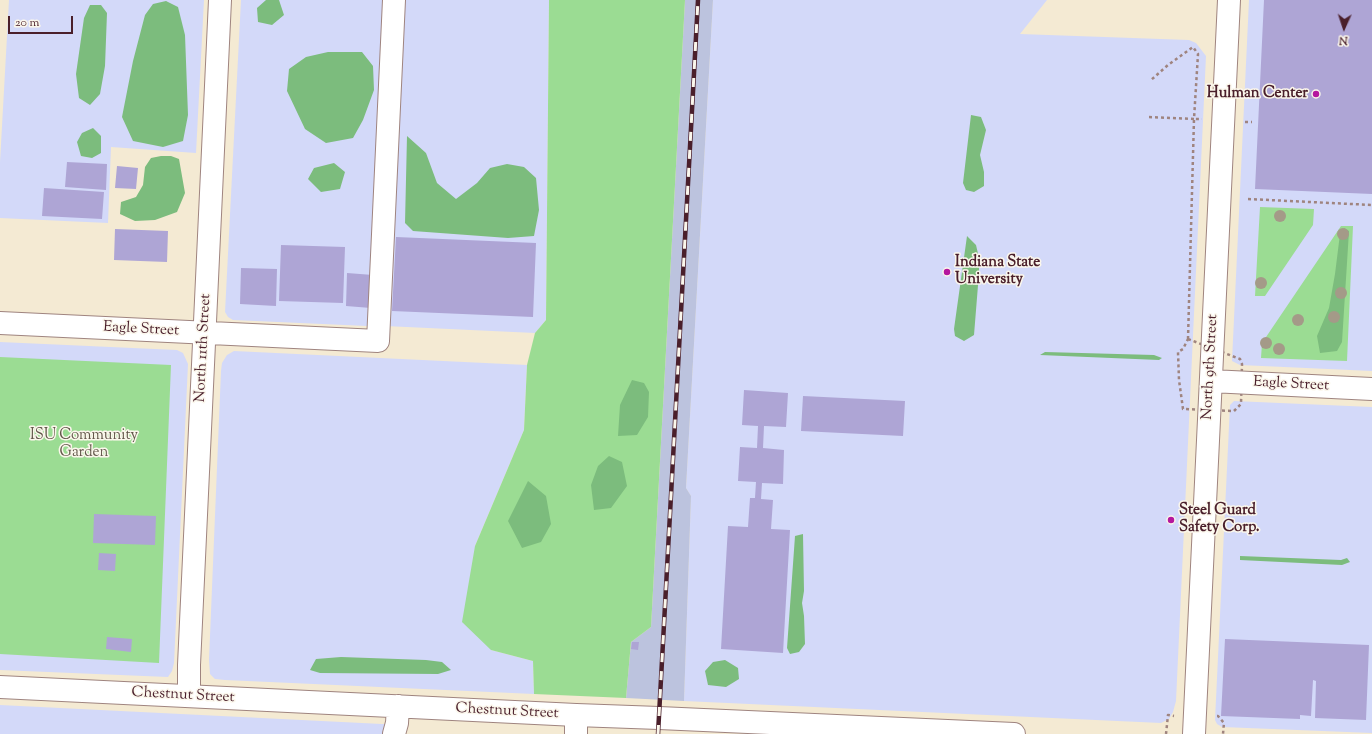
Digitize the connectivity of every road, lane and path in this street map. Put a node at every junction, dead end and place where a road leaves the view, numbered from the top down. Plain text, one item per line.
1 (220, 0) edge
2 (394, 0) edge
3 (1229, 0) edge
4 (1151, 80) dead end
5 (1149, 117) dead end
6 (1248, 200) dead end
7 (1372, 205) edge
8 (0, 323) edge
9 (205, 333) junction
10 (1211, 381) junction
11 (1372, 388) edge
12 (0, 687) edge
13 (189, 696) junction
14 (398, 706) junction
15 (576, 725) edge
16 (394, 734) edge
17 (1001, 734) edge
18 (1014, 734) edge
19 (1194, 734) edge

1 - 9 street, North 11th Street
2 - 9 street, Eagle Street
3 - 10 street, North 9th Street
4 - 5 path
6 - 7 path
8 - 9 street, Eagle Street
9 - 13 street, North 11th Street
10 - 11 street, Eagle Street
10 - 19 street, North 9th Street
12 - 13 street, Chestnut Street
13 - 14 street, Chestnut Street
14 - 15 street, Chestnut Street
14 - 16 street
15 - 17 street, Chestnut Street
17 - 18 street, Chestnut Street

